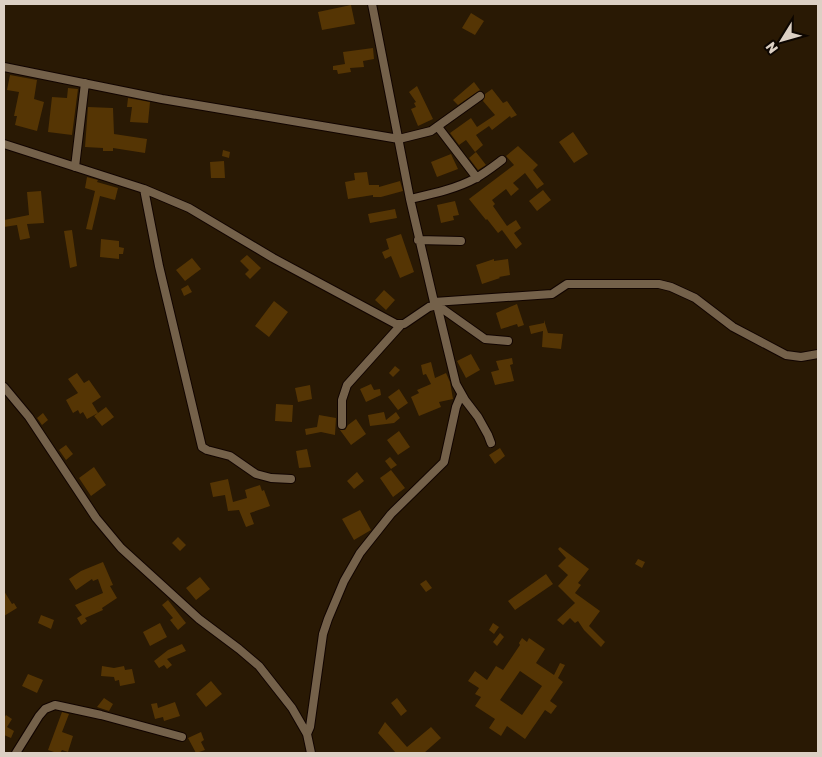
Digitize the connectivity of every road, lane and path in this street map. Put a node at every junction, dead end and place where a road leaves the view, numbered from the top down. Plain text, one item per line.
1 (372, 4) edge
2 (4, 68) edge
3 (86, 83) junction
4 (480, 96) dead end
5 (438, 127) junction
6 (399, 139) junction
7 (4, 144) edge
8 (502, 160) dead end
9 (75, 167) junction
10 (477, 178) junction
11 (144, 189) junction
12 (410, 199) junction
13 (418, 240) junction
14 (461, 241) dead end
15 (436, 303) junction
16 (400, 326) junction
17 (508, 341) dead end
18 (818, 354) edge
19 (4, 387) edge
20 (461, 394) junction
21 (342, 425) dead end
22 (491, 443) dead end
23 (291, 479) dead end
24 (307, 734) junction
25 (182, 737) dead end
26 (16, 753) edge
27 (311, 753) edge

1 - 6 street
2 - 3 street
3 - 6 street
3 - 9 street
4 - 5 street
5 - 6 street
5 - 10 street
6 - 12 street
7 - 9 street
8 - 10 street
9 - 11 street
10 - 12 street
11 - 16 street
11 - 23 street
12 - 13 street
13 - 14 street
13 - 15 street
15 - 16 street
15 - 17 street
15 - 18 street
15 - 20 street
16 - 21 street
19 - 24 street
20 - 22 street
20 - 24 street
24 - 27 street
25 - 26 street

